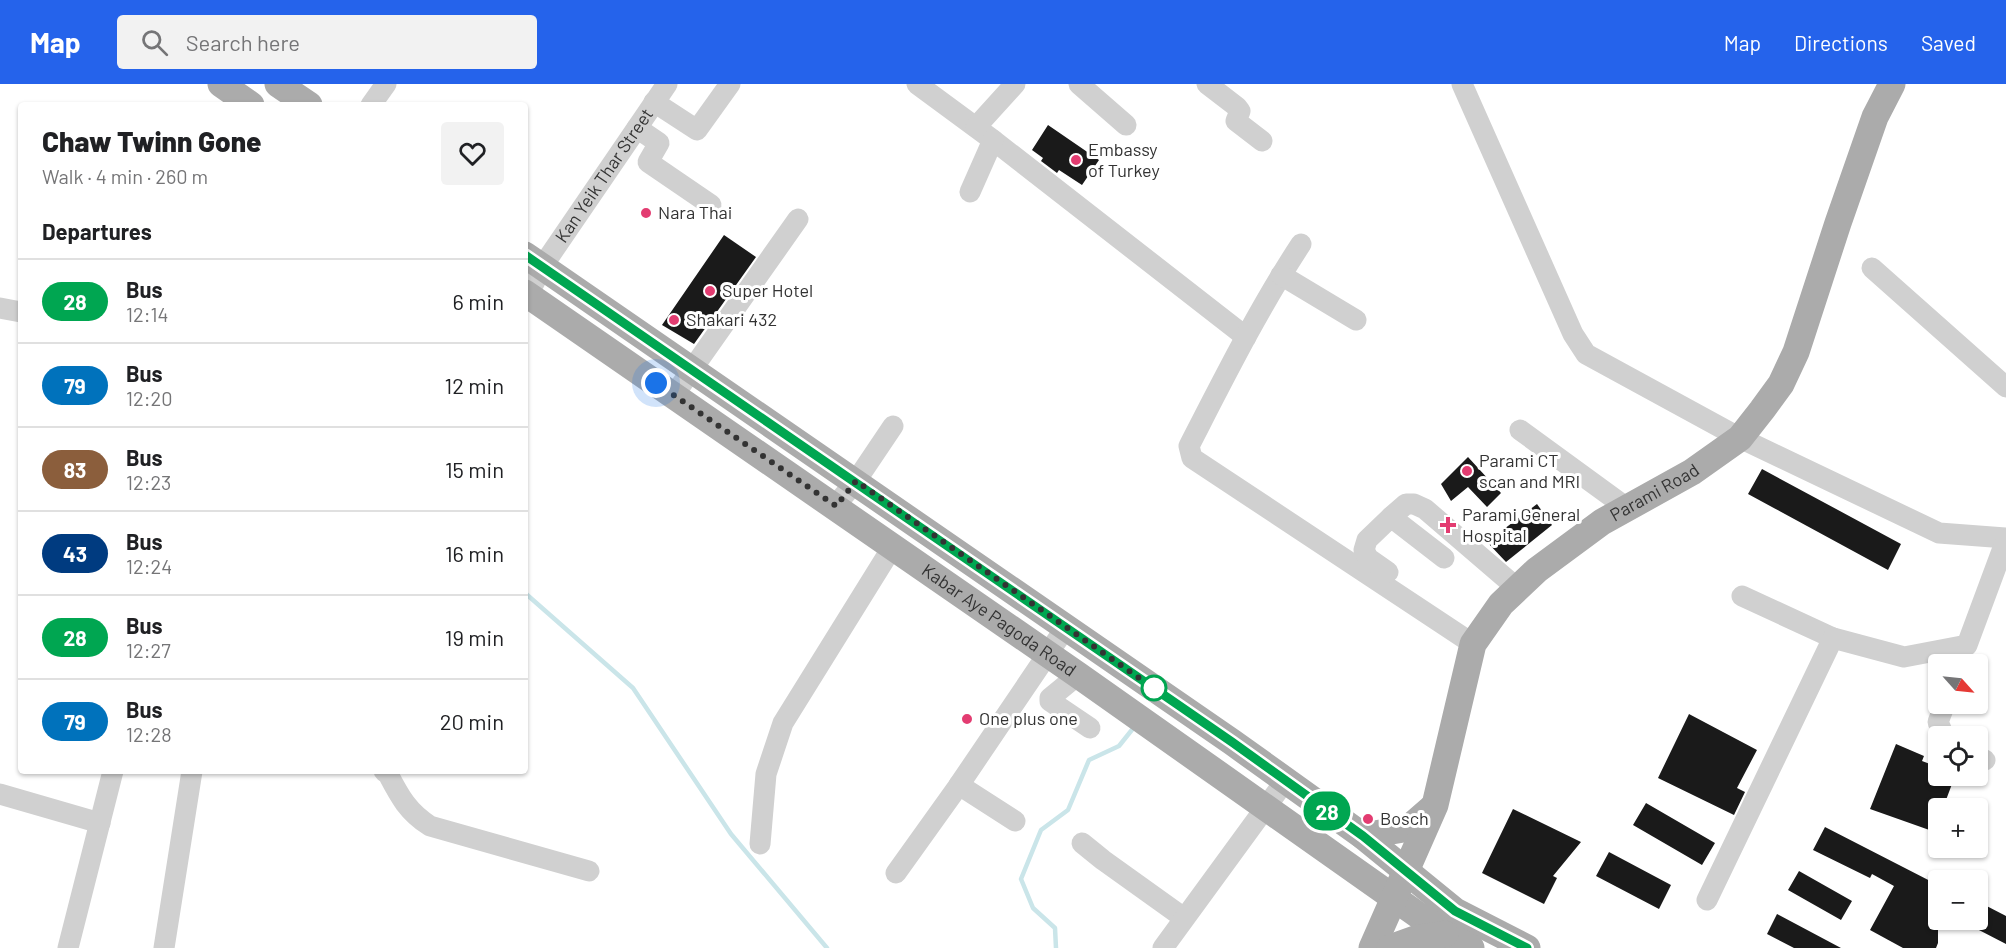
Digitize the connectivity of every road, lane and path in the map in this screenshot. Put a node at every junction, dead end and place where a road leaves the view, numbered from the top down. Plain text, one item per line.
1 (221, 84) edge
2 (386, 84) edge
3 (667, 84) edge
4 (730, 84) edge
5 (916, 84) edge
6 (1014, 84) edge
7 (1079, 84) edge
8 (1207, 84) edge
9 (1462, 84) edge
10 (1892, 84) edge
11 (276, 92) edge
12 (247, 102) edge
13 (301, 102) edge
14 (373, 102) edge
15 (654, 102) junction
16 (1126, 125) dead end
17 (976, 127) junction
18 (637, 128) junction
19 (993, 140) junction
20 (1262, 141) dead end
21 (970, 192) dead end
22 (711, 205) dead end
23 (798, 219) dead end
24 (1301, 244) dead end
25 (534, 261) edge
26 (1872, 268) dead end
27 (1281, 275) junction
28 (528, 289) edge
29 (528, 295) edge
30 (0, 308) edge
31 (18, 311) edge
32 (1356, 320) dead end
33 (1246, 337) junction
34 (693, 369) junction
35 (2006, 387) edge
36 (674, 395) junction
37 (893, 426) dead end
38 (1520, 430) dead end
39 (1740, 438) junction
40 (856, 481) junction
41 (836, 506) junction
42 (1627, 507) junction
43 (1391, 517) junction
44 (2006, 539) edge
45 (893, 546) junction
46 (1444, 558) dead end
47 (1517, 588) junction
48 (1742, 596) dead end
49 (1066, 627) junction
50 (1833, 638) junction
51 (1476, 639) junction
52 (1048, 654) junction
53 (1963, 654) edge
54 (1928, 656) edge
55 (1078, 675) junction
56 (1090, 728) dead end
57 (1232, 742) junction
58 (1212, 769) junction
59 (111, 774) edge
60 (192, 774) edge
61 (388, 774) edge
62 (1285, 781) junction
63 (959, 785) junction
64 (0, 794) edge
65 (1435, 805) junction
66 (1265, 807) junction
67 (1015, 821) dead end
68 (100, 823) junction
69 (1363, 836) junction
70 (1082, 843) dead end
71 (760, 844) dead end
72 (1341, 861) junction
73 (589, 871) dead end
74 (1407, 871) junction
75 (897, 873) dead end
76 (1395, 899) junction
77 (1707, 900) dead end
78 (1184, 918) junction
79 (1450, 923) junction
80 (68, 948) edge
81 (164, 948) edge
82 (1162, 948) edge
83 (1370, 948) edge
84 (1390, 948) edge
85 (1472, 948) edge
86 (1527, 948) edge

1 - 12 main road
2 - 14 street
3 - 15 street, Kan Yeik Thar Street
4 - 15 street
5 - 17 street
6 - 17 street
7 - 16 street
8 - 20 street
9 - 39 street
10 - 39 main road, Parami Road
11 - 13 main road
15 - 18 street, Kan Yeik Thar Street
17 - 19 street
18 - 22 street
18 - 25 street, Kan Yeik Thar Street
19 - 21 street
19 - 33 street
23 - 34 street
24 - 27 street
25 - 28 street, Kan Yeik Thar Street
25 - 34 main road, Kabar Aye Pagoda Road
26 - 35 street
27 - 32 street
27 - 33 street
29 - 36 main road, Kabar Aye Pagoda Road
30 - 31 street
33 - 51 street
34 - 36 street
34 - 40 main road, Kabar Aye Pagoda Road
36 - 41 main road, Kabar Aye Pagoda Road
37 - 40 street
38 - 42 street
39 - 42 main road, Parami Road
39 - 44 street
40 - 41 street
40 - 49 main road, Kabar Aye Pagoda Road
41 - 45 main road, Kabar Aye Pagoda Road
42 - 47 main road, Parami Road
43 - 46 street
43 - 47 street
43 - 51 street
44 - 53 street
45 - 52 main road, Kabar Aye Pagoda Road
45 - 71 street
47 - 51 main road, Parami Road
48 - 50 street
49 - 52 street
49 - 57 main road, Kabar Aye Pagoda Road
50 - 54 street
50 - 77 street
51 - 65 main road, Parami Road
52 - 55 main road, Kabar Aye Pagoda Road
52 - 63 street
55 - 56 street
55 - 58 main road, Kabar Aye Pagoda Road
57 - 58 main road
57 - 62 main road, Kabar Aye Pagoda Road
58 - 66 main road, Kabar Aye Pagoda Road
59 - 68 street
60 - 81 street
61 - 73 street
62 - 66 street
62 - 69 main road, Kabar Aye Pagoda Road
63 - 67 street
63 - 75 street
64 - 68 street
65 - 69 main road
65 - 74 main road, Parami Road
65 - 79 main road
66 - 72 main road, Kabar Aye Pagoda Road
66 - 78 street
68 - 80 street
69 - 74 main road, Kabar Aye Pagoda Road
70 - 78 street
72 - 76 main road, Kabar Aye Pagoda Road
72 - 83 main road
74 - 76 main road, Parami Road
74 - 79 main road, Kabar Aye Pagoda Road
76 - 79 main road, Kabar Aye Pagoda Road
76 - 83 main road, Parami Road
78 - 82 street
79 - 84 main road
79 - 85 main road, Kabar Aye Pagoda Road
79 - 86 main road, Kabar Aye Pagoda Road

